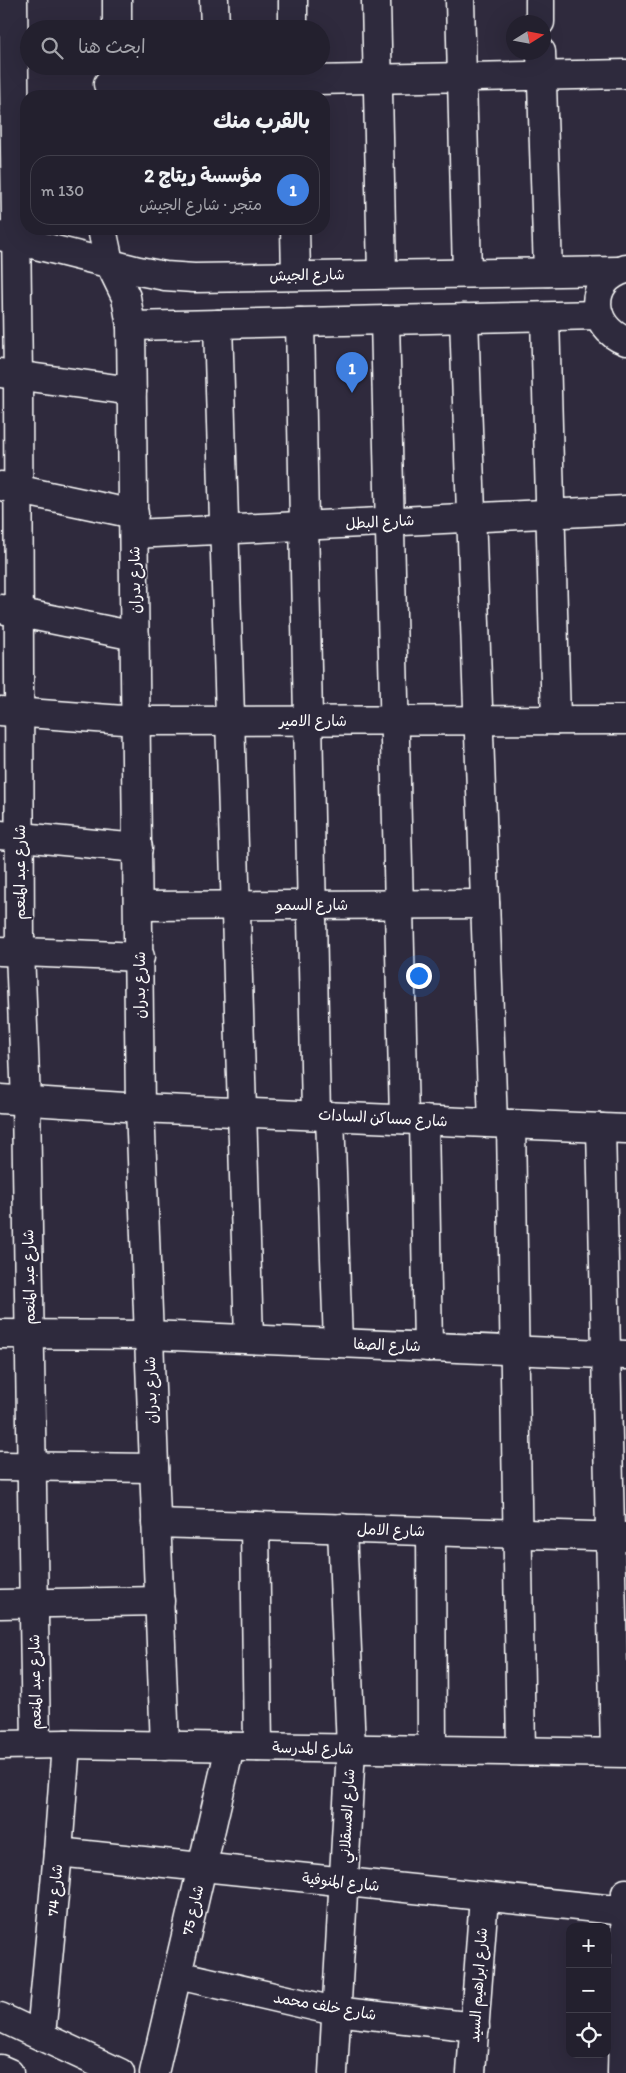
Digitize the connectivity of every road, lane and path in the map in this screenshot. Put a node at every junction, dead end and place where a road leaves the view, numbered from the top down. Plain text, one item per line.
1 (13, 0) edge
2 (117, 0) edge
3 (214, 0) edge
4 (293, 0) edge
5 (376, 0) edge
6 (460, 0) edge
7 (540, 0) edge
8 (540, 15) edge
9 (117, 20) edge
10 (215, 20) edge
11 (293, 20) edge
12 (6, 52) edge
13 (542, 64) edge
14 (626, 74) edge
15 (462, 76) junction
16 (378, 78) junction
17 (217, 81) edge
18 (294, 81) edge
19 (110, 82) edge
20 (103, 235) edge
21 (295, 235) edge
22 (8, 238) edge
23 (109, 262) junction
24 (622, 270) edge
25 (548, 272) junction
26 (467, 273) junction
27 (382, 274) junction
28 (296, 275) junction
29 (599, 315) junction
30 (545, 317) junction
31 (464, 318) junction
32 (385, 320) junction
33 (300, 322) junction
34 (218, 324) junction
35 (131, 326) junction
36 (626, 341) edge
37 (9, 375) edge
38 (132, 391) junction
39 (9, 488) edge
40 (626, 510) edge
41 (551, 514) junction
42 (471, 518) junction
43 (390, 522) junction
44 (134, 524) junction
45 (305, 526) junction
46 (225, 530) junction
47 (10, 610) edge
48 (135, 636) junction
49 (10, 712) edge
50 (394, 720) junction
51 (479, 720) junction
52 (556, 720) junction
53 (626, 720) edge
54 (137, 721) junction
55 (230, 721) junction
56 (308, 721) junction
57 (10, 836) edge
58 (138, 848) junction
59 (485, 904) junction
60 (312, 905) junction
61 (399, 905) junction
62 (139, 906) junction
63 (236, 906) junction
64 (10, 952) edge
65 (140, 957) junction
66 (13, 1100) edge
67 (140, 1108) junction
68 (242, 1112) junction
69 (323, 1116) junction
70 (414, 1120) junction
71 (502, 1124) junction
72 (614, 1129) edge
73 (0, 1334) edge
74 (30, 1335) junction
75 (149, 1335) junction
76 (249, 1339) junction
77 (338, 1343) junction
78 (428, 1347) junction
79 (515, 1350) junction
80 (616, 1355) edge
81 (0, 1466) edge
82 (32, 1466) junction
83 (154, 1468) junction
84 (156, 1522) junction
85 (255, 1526) junction
86 (342, 1528) junction
87 (431, 1532) junction
88 (518, 1534) junction
89 (618, 1537) edge
90 (160, 1602) junction
91 (34, 1603) junction
92 (0, 1604) edge
93 (36, 1744) junction
94 (66, 1744) junction
95 (0, 1745) edge
96 (165, 1746) junction
97 (230, 1747) junction
98 (258, 1747) junction
99 (351, 1749) junction
100 (432, 1750) junction
101 (522, 1751) junction
102 (621, 1752) edge
103 (58, 1852) junction
104 (202, 1868) junction
105 (343, 1882) junction
106 (484, 1897) junction
107 (625, 1902) edge
108 (178, 1975) junction
109 (335, 2011) junction
110 (0, 2017) edge
111 (475, 2026) junction
112 (41, 2035) junction
113 (0, 2069) edge
114 (9, 2073) edge
115 (120, 2073) edge
116 (154, 2073) edge
117 (333, 2073) edge
118 (471, 2073) edge
119 (622, 2073) edge

1 - 12 street, شارع عبد المنعم
2 - 9 street
3 - 10 street
4 - 11 street
5 - 16 street
6 - 15 street
7 - 8 street
12 - 22 street, شارع عبد المنعم
13 - 14 street
13 - 15 street
13 - 25 street
15 - 16 street
15 - 26 street
16 - 18 street
16 - 27 street
17 - 18 street
17 - 19 street
20 - 23 street, شارع بدران
21 - 28 street
22 - 23 street, شارع الجيش
22 - 37 street, شارع عبد المنعم
23 - 28 street, شارع الجيش
23 - 35 street, شارع بدران
24 - 25 street, شارع الجيش
24 - 29 street
25 - 26 street, شارع الجيش
26 - 27 street, شارع الجيش
27 - 28 street, شارع الجيش
29 - 30 street
29 - 36 street
30 - 31 street
30 - 41 street
31 - 32 street
31 - 42 street
32 - 33 street
32 - 43 street
33 - 34 street
33 - 45 street
34 - 35 street
34 - 46 street
35 - 38 street, شارع بدران
37 - 38 street
37 - 39 street, شارع عبد المنعم
38 - 44 street, شارع بدران
39 - 44 street, شارع البطل
39 - 47 street, شارع عبد المنعم
40 - 41 street, شارع البطل
41 - 42 street, شارع البطل
41 - 52 street
42 - 43 street, شارع البطل
42 - 51 street
43 - 45 street, شارع البطل
43 - 50 street
44 - 46 street, شارع البطل
44 - 48 street, شارع بدران
45 - 46 street, شارع البطل
45 - 56 street
46 - 55 street
47 - 48 street
47 - 49 street, شارع عبد المنعم
48 - 54 street, شارع بدران
49 - 54 street, شارع الامير
49 - 57 street, شارع عبد المنعم
50 - 51 street, شارع الامير
50 - 56 street, شارع الامير
50 - 61 street
51 - 52 street, شارع الامير
51 - 59 street
52 - 53 street, شارع الامير
54 - 55 street, شارع الامير
54 - 58 street, شارع بدران
55 - 56 street, شارع الامير
55 - 63 street
56 - 60 street
57 - 58 street
57 - 64 street, شارع عبد المنعم
58 - 62 street, شارع بدران
59 - 61 street, شارع السمو
59 - 71 street
60 - 61 street, شارع السمو
60 - 63 street, شارع السمو
60 - 69 street
61 - 70 street
62 - 63 street, شارع السمو
62 - 65 street, شارع بدران
63 - 68 street
64 - 65 street
64 - 66 street, شارع عبد المنعم
65 - 67 street, شارع بدران
66 - 67 street, شارع مساكن السادات
66 - 74 street, شارع عبد المنعم
67 - 68 street, شارع مساكن السادات
67 - 75 street, شارع بدران
68 - 69 street, شارع مساكن السادات
68 - 76 street
69 - 70 street, شارع مساكن السادات
69 - 77 street
70 - 71 street, شارع مساكن السادات
70 - 78 street
71 - 72 street, شارع مساكن السادات
71 - 79 street
72 - 80 street
73 - 74 street, شارع الصفا
74 - 75 street, شارع الصفا
74 - 82 street, شارع عبد المنعم
75 - 76 street, شارع الصفا
75 - 83 street, شارع بدران
76 - 77 street, شارع الصفا
77 - 78 street, شارع الصفا
78 - 79 street, شارع الصفا
79 - 80 street, شارع الصفا
79 - 88 street
80 - 89 street
81 - 82 street
82 - 83 street
82 - 91 street, شارع عبد المنعم
83 - 84 street, شارع بدران
84 - 85 street, شارع الامل
84 - 90 street, شارع بدران
85 - 86 street, شارع الامل
85 - 98 street
86 - 87 street, شارع الامل
86 - 99 street, شارع العسقلاني
87 - 88 street, شارع الامل
87 - 100 street
88 - 89 street, شارع الامل
88 - 101 street
89 - 102 street
90 - 91 street
90 - 96 street, شارع بدران
91 - 92 street
91 - 93 street, شارع عبد المنعم
93 - 94 street, شارع المدرسة
93 - 95 street, شارع المدرسة
94 - 96 street, شارع المدرسة
94 - 103 street, شارع 74
96 - 97 street, شارع المدرسة
97 - 98 street, شارع المدرسة
97 - 104 street, شارع 75
98 - 99 street, شارع المدرسة
99 - 100 street, شارع المدرسة
99 - 105 street, شارع العسقلاني
100 - 101 street, شارع المدرسة
101 - 102 street, شارع المدرسة
103 - 104 street, شارع المنوفية
103 - 112 street, شارع 74
104 - 105 street, شارع المنوفية
104 - 108 street, شارع 75
105 - 106 street, شارع المنوفية
105 - 109 street, شارع العسقلاني
106 - 107 street, شارع المنوفية
106 - 111 street, شارع ابراهيم السيد
107 - 119 street
108 - 109 street, شارع خلف محمد
108 - 116 street, شارع 75
109 - 111 street, شارع خلف محمد
109 - 117 street, شارع العسقلاني
110 - 112 street
111 - 118 street, شارع ابراهيم السيد
112 - 115 street
113 - 114 street

